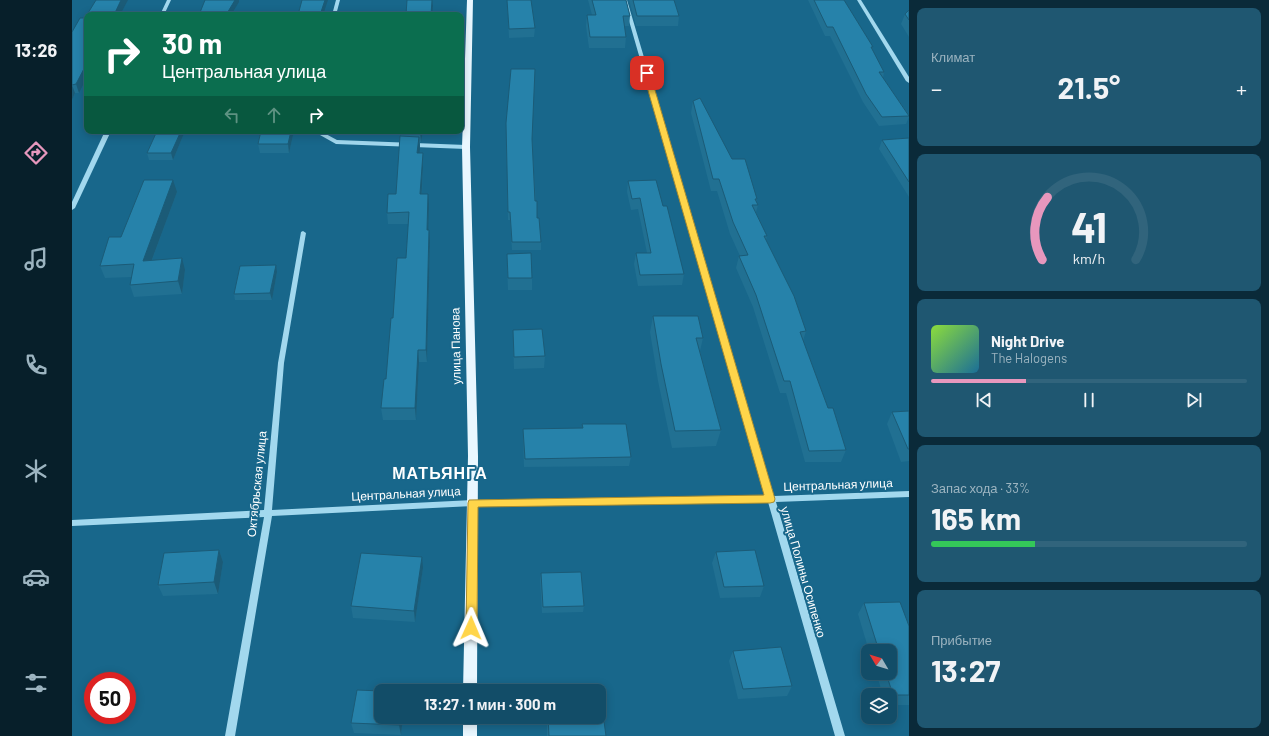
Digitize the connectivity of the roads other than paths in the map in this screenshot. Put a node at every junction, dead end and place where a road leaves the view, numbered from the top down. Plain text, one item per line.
1 (169, 0) edge
2 (338, 0) edge
3 (470, 0) edge
4 (625, 0) edge
5 (859, 0) edge
6 (163, 12) edge
7 (335, 12) edge
8 (909, 81) edge
9 (107, 134) edge
10 (324, 134) edge
11 (466, 147) junction
12 (72, 208) edge
13 (303, 233) dead end
14 (909, 494) edge
15 (770, 499) junction
16 (473, 503) junction
17 (268, 514) junction
18 (72, 523) edge
19 (470, 684) edge
20 (470, 724) edge
21 (230, 736) edge
22 (470, 736) edge
23 (840, 736) edge

1 - 6 street
2 - 7 street
3 - 11 main road, улица Панова
4 - 15 street, улица Полины Осипенко
5 - 8 street
9 - 12 street
10 - 11 street
11 - 16 main road, улица Панова
13 - 17 street, Октябрьская улица
14 - 15 street, Центральная улица
15 - 16 street, Центральная улица
15 - 23 street, улица Полины Осипенко
16 - 17 street, Центральная улица
16 - 19 main road, улица Панова
17 - 18 street, Центральная улица
17 - 21 street, Октябрьская улица
20 - 22 main road

